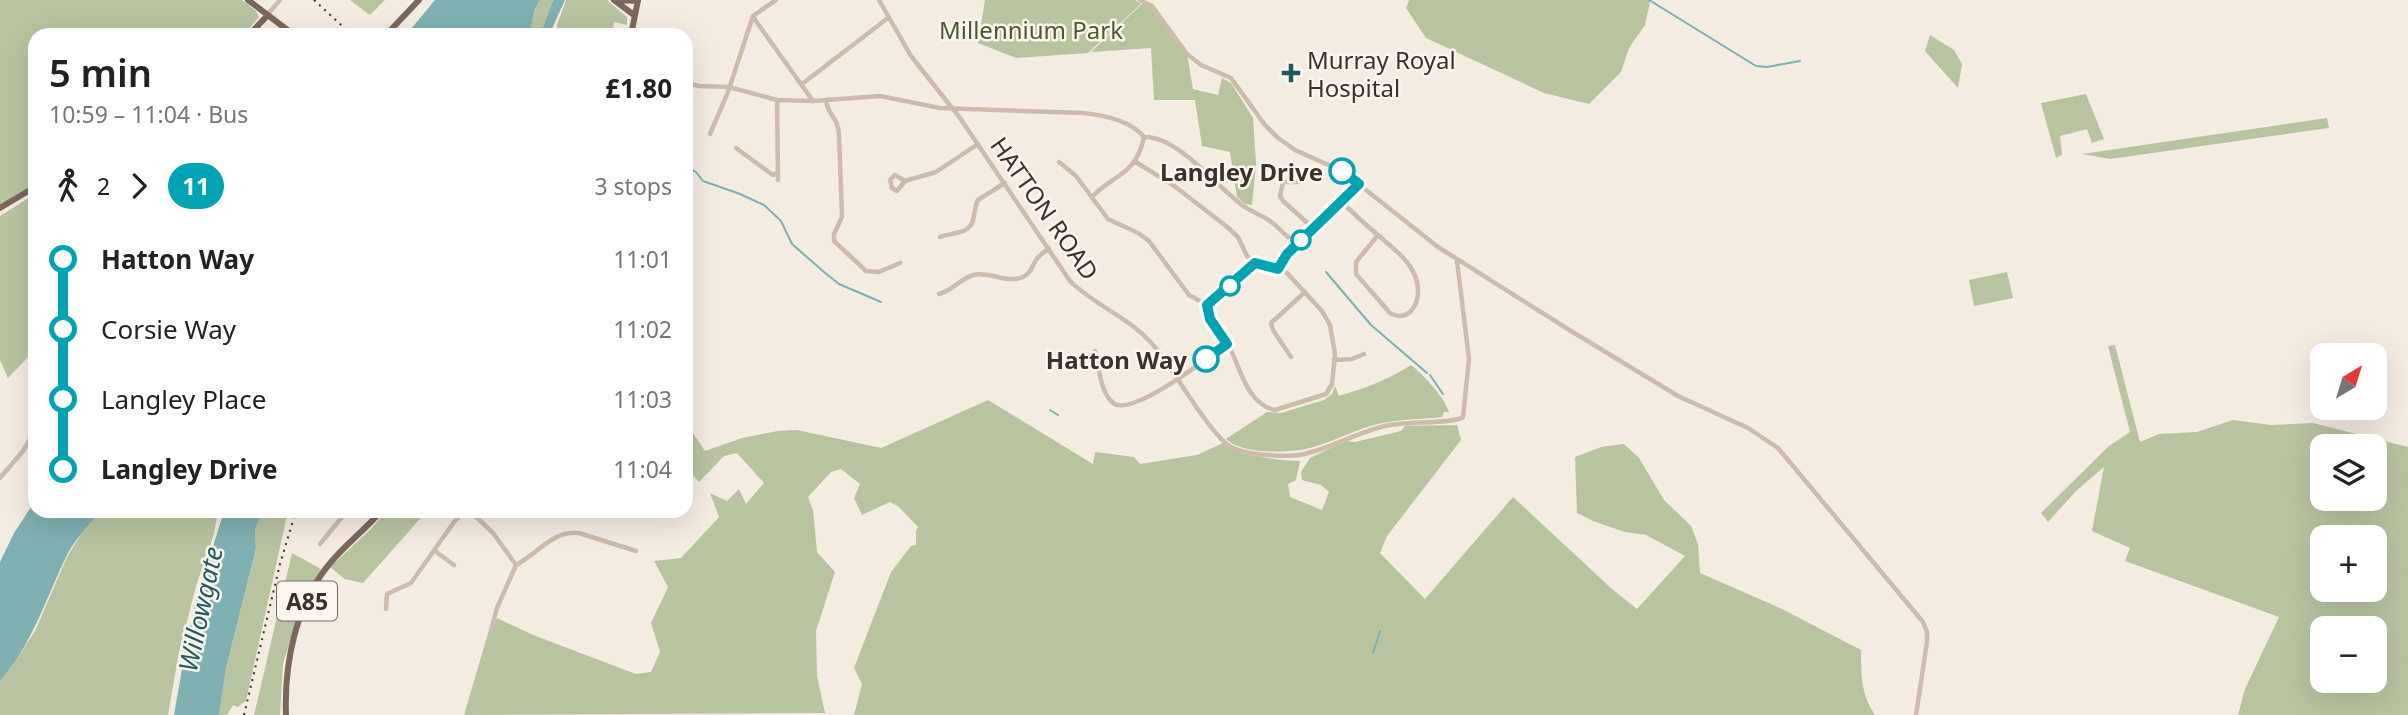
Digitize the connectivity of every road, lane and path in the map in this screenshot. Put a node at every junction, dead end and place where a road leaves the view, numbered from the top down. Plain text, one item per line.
1 (248, 0) edge
2 (280, 0) edge
3 (419, 0) edge
4 (614, 0) edge
5 (638, 0) edge
6 (776, 0) edge
7 (879, 0) edge
8 (1140, 0) edge
9 (634, 15) junction
10 (267, 16) junction
11 (752, 16) junction
12 (888, 18) junction
13 (256, 28) edge
14 (284, 28) edge
15 (393, 28) edge
16 (632, 28) edge
17 (802, 84) junction
18 (693, 85) edge
19 (729, 87) junction
20 (777, 100) junction
21 (826, 100) junction
22 (813, 101) junction
23 (951, 107) junction
24 (710, 134) dead end
25 (1144, 138) junction
26 (978, 144) junction
27 (736, 148) dead end
28 (1134, 161) junction
29 (1059, 162) dead end
30 (778, 171) junction
31 (778, 180) dead end
32 (905, 181) dead end
33 (1298, 182) dead end
34 (1005, 183) junction
35 (1359, 184) junction
36 (28, 191) edge
37 (1092, 197) junction
38 (1341, 202) junction
39 (0, 208) edge
40 (1313, 229) junction
41 (1378, 235) junction
42 (940, 237) dead end
43 (1288, 237) dead end
44 (1049, 248) junction
45 (1457, 260) junction
46 (900, 263) dead end
47 (1255, 263) junction
48 (1278, 269) junction
49 (1305, 292) junction
50 (939, 294) dead end
51 (1207, 305) junction
52 (1227, 344) junction
53 (1095, 351) dead end
54 (1364, 354) dead end
55 (1290, 357) dead end
56 (1334, 360) junction
57 (1179, 379) junction
58 (28, 443) edge
59 (0, 478) edge
60 (341, 518) edge
61 (375, 518) edge
62 (459, 518) edge
63 (476, 518) edge
64 (320, 544) dead end
65 (435, 551) junction
66 (636, 551) dead end
67 (454, 565) dead end
68 (516, 565) junction
69 (386, 609) dead end
70 (491, 630) dead end
71 (286, 715) edge
72 (1916, 715) edge

1 - 10 main road
2 - 10 street
3 - 15 main road
4 - 5 main road
4 - 9 main road
5 - 9 main road
6 - 11 street
7 - 12 street, HATTON ROAD
8 - 35 street
9 - 16 main road
10 - 13 main road
10 - 14 main road
11 - 17 street
11 - 19 street
12 - 17 street
12 - 23 street, HATTON ROAD
17 - 22 street
18 - 19 street
19 - 20 street
19 - 24 street
20 - 22 street
20 - 30 street
21 - 22 street
21 - 23 street
21 - 46 street
23 - 25 street
23 - 26 street, HATTON ROAD
25 - 28 street
25 - 43 street
26 - 32 street
26 - 34 street, HATTON ROAD
27 - 30 street
28 - 37 street
28 - 47 street
29 - 37 street
30 - 31 street
33 - 40 street
34 - 42 street
34 - 44 street, HATTON ROAD
35 - 38 street
35 - 45 street
36 - 39 main road
37 - 51 street
38 - 40 street
38 - 41 street
40 - 48 street
41 - 41 street
44 - 50 street
44 - 57 street, HATTON ROAD
45 - 57 street, HATTON ROAD
45 - 72 street
47 - 48 street
47 - 51 street
48 - 49 street
49 - 55 street
49 - 56 street
51 - 52 street
52 - 56 street
52 - 57 street
53 - 57 street
54 - 56 street
58 - 59 street
60 - 64 street
61 - 71 main road, A85
62 - 65 street
63 - 68 street
65 - 67 street
65 - 69 street
66 - 68 street
68 - 70 street

